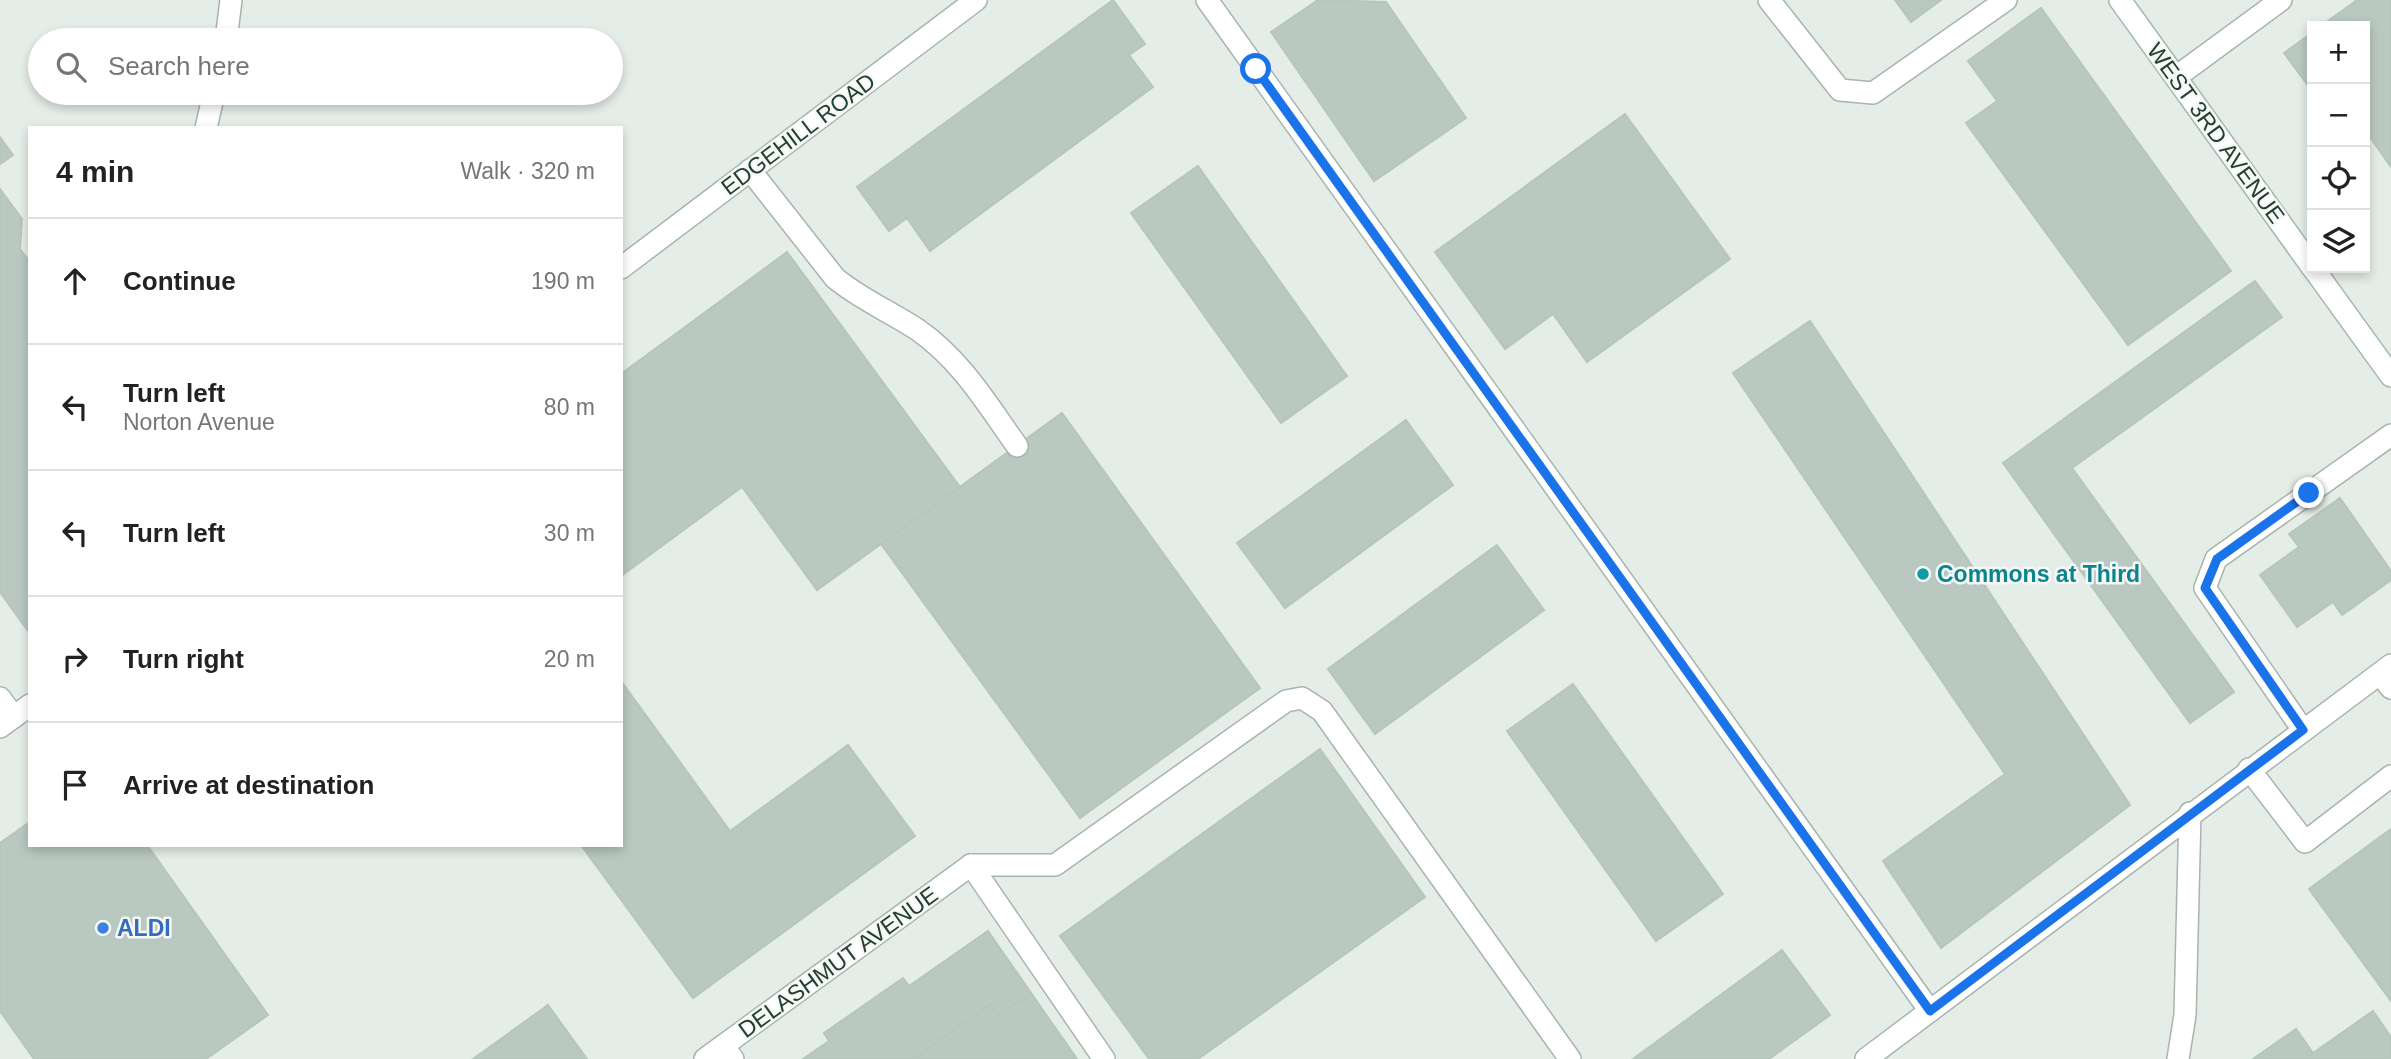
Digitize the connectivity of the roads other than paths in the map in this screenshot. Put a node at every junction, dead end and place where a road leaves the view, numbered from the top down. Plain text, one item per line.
1 (231, 0) edge
2 (976, 0) edge
3 (1207, 0) edge
4 (1769, 0) edge
5 (2006, 0) edge
6 (2120, 0) edge
7 (2281, 0) edge
8 (228, 28) edge
9 (2176, 77) junction
10 (211, 105) edge
11 (206, 126) edge
12 (750, 170) junction
13 (2307, 259) edge
14 (623, 266) edge
15 (2317, 273) edge
16 (2391, 376) edge
17 (2391, 435) edge
18 (1017, 446) dead end
19 (2387, 676) edge
20 (0, 698) edge
21 (15, 716) edge
22 (2303, 730) junction
23 (2249, 769) junction
24 (2391, 776) edge
25 (2190, 813) junction
26 (971, 865) junction
27 (1930, 1011) junction
28 (728, 1052) edge
29 (705, 1059) edge
30 (1104, 1059) edge
31 (1570, 1059) edge
32 (1866, 1059) edge
33 (2178, 1059) edge

1 - 8 street
2 - 12 street, EDGEHILL ROAD
3 - 27 street
4 - 5 street
6 - 9 street, WEST 3RD AVENUE
7 - 9 street
9 - 13 street, WEST 3RD AVENUE
10 - 11 street
12 - 14 street, EDGEHILL ROAD
12 - 18 street
15 - 16 street, WEST 3RD AVENUE
17 - 22 street
19 - 22 street
20 - 21 street
22 - 23 street
23 - 24 street
23 - 25 street
25 - 27 street
25 - 33 street
26 - 28 street, DELASHMUT AVENUE
26 - 30 street
26 - 31 street
27 - 32 street
28 - 29 street, DELASHMUT AVENUE

